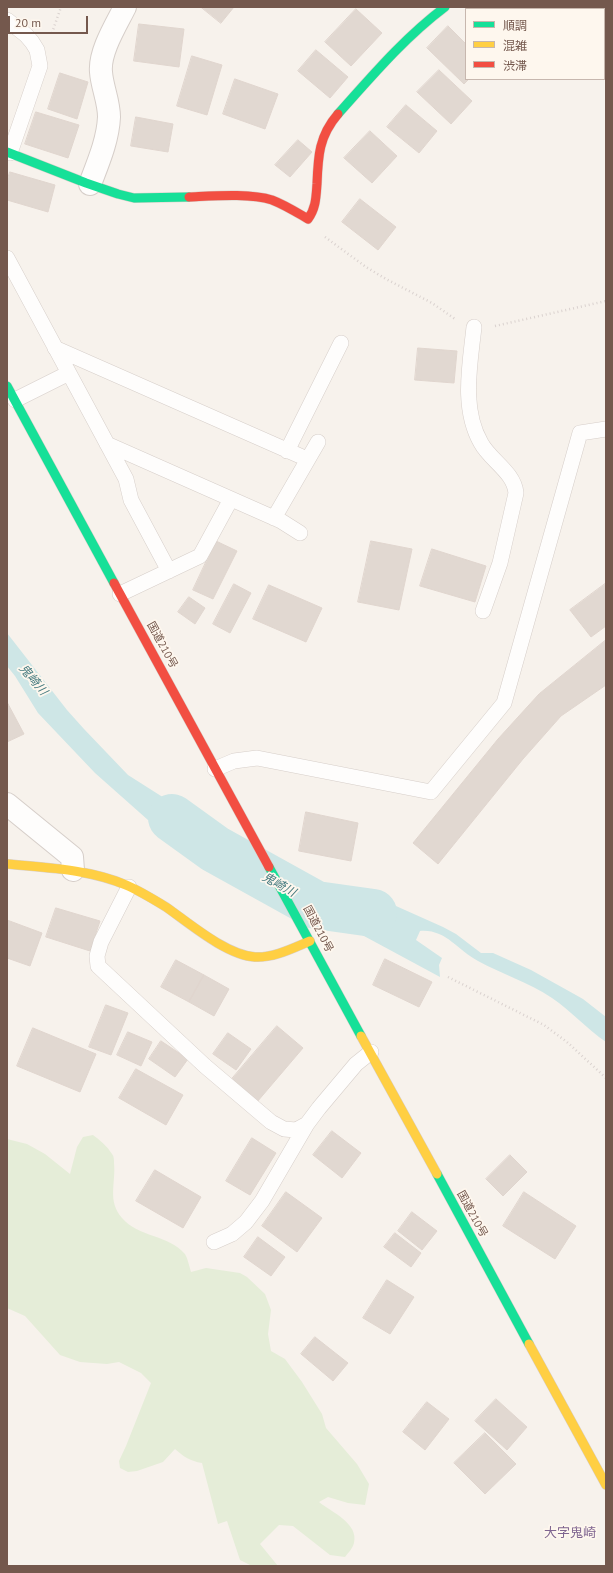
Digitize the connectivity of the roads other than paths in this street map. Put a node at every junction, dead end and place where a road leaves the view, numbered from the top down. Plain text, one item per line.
1 (125, 7) edge
2 (446, 7) edge
3 (7, 20) edge
4 (9, 152) edge
5 (90, 184) junction
6 (7, 258) edge
7 (474, 327) road end
8 (340, 343) dead end
9 (55, 348) junction
10 (69, 373) junction
11 (7, 386) edge
12 (15, 400) junction
13 (606, 429) edge
14 (318, 442) dead end
15 (108, 444) junction
16 (287, 450) junction
17 (307, 459) junction
18 (231, 499) junction
19 (274, 518) junction
20 (300, 533) dead end
21 (169, 571) junction
22 (120, 594) junction
23 (483, 611) dead end
24 (215, 769) junction
25 (7, 804) edge
26 (7, 864) edge
27 (73, 870) junction
28 (129, 887) junction
29 (310, 941) junction
30 (371, 1052) junction
31 (307, 1124) junction
32 (214, 1242) dead end
33 (606, 1485) edge

1 - 5 street
2 - 5 main road
3 - 4 lane
4 - 5 main road
6 - 9 lane
7 - 23 lane
8 - 16 lane
9 - 10 lane
9 - 16 lane
10 - 12 lane
10 - 15 lane
11 - 12 main road, 国道210号
12 - 22 main road, 国道210号
13 - 24 lane
14 - 17 lane
15 - 18 lane
15 - 21 lane
16 - 17 lane
17 - 19 lane
18 - 19 lane
18 - 21 lane
19 - 20 lane
21 - 22 lane
22 - 24 main road, 国道210号
24 - 29 main road, 国道210号
25 - 27 street
26 - 27 main road
27 - 28 main road
28 - 29 main road
28 - 31 lane
29 - 30 main road, 国道210号
30 - 31 lane
30 - 33 main road, 国道210号
31 - 32 lane

